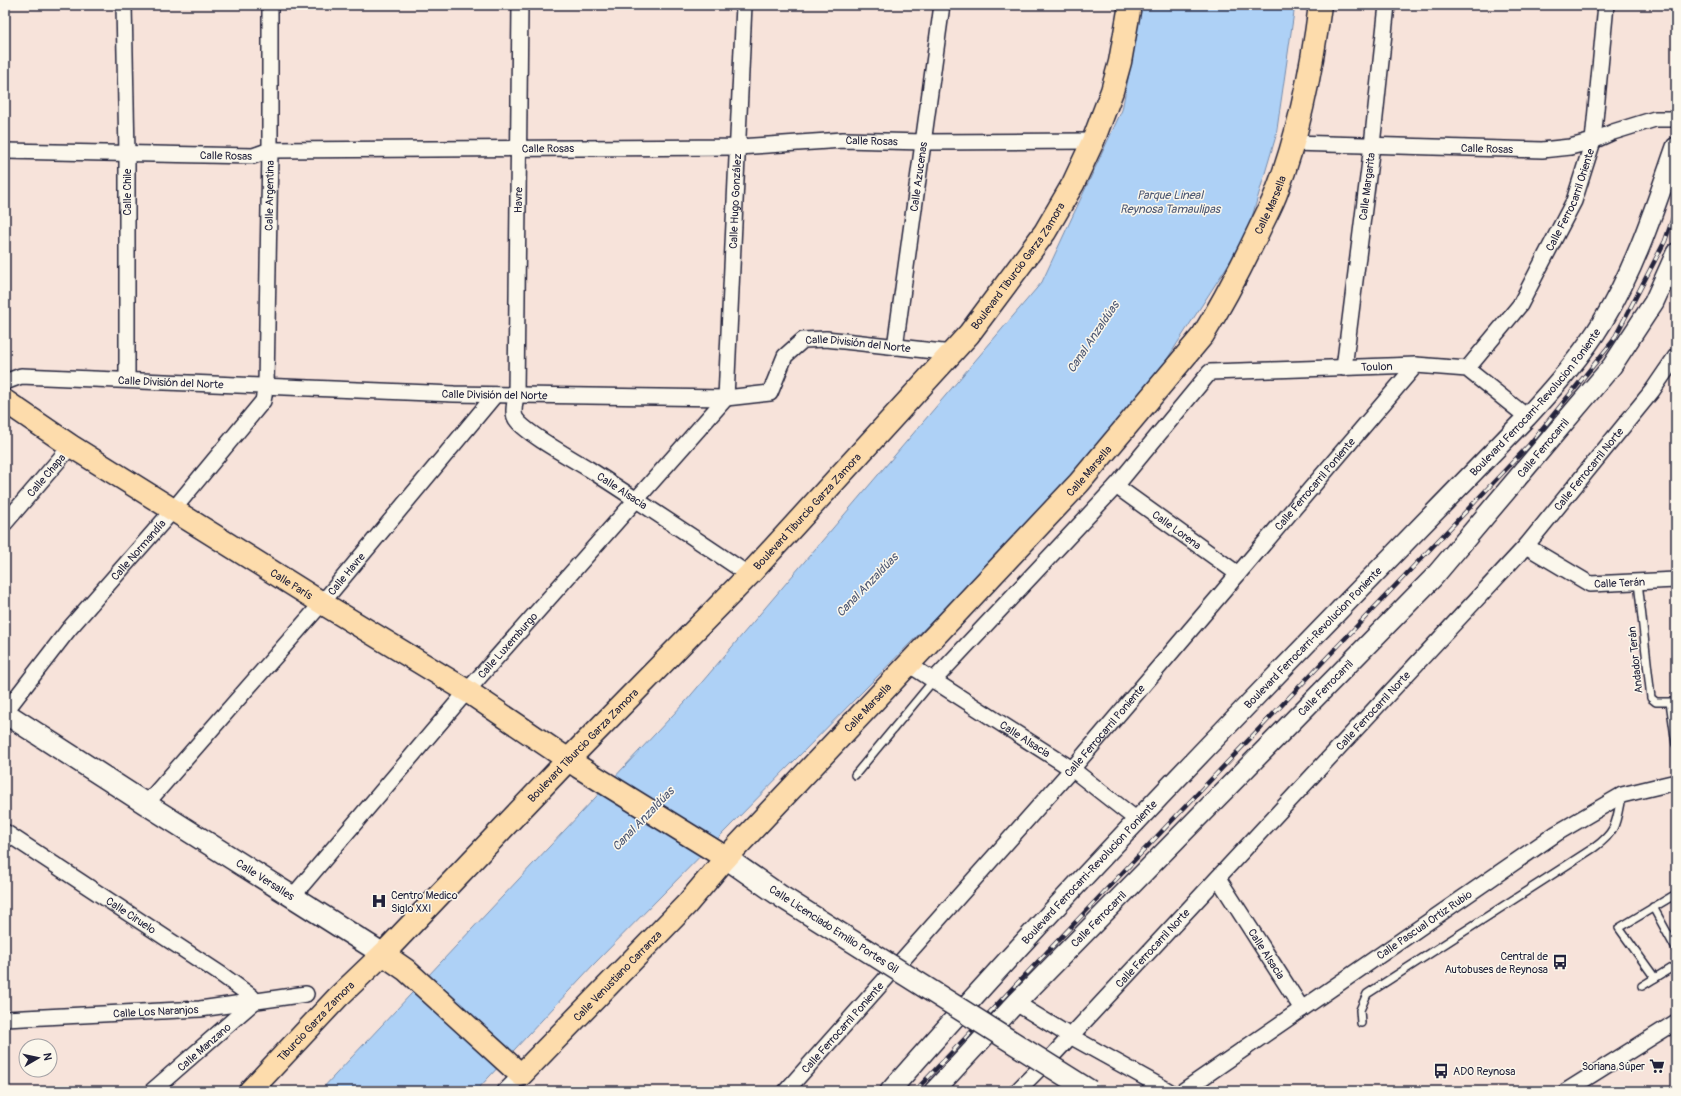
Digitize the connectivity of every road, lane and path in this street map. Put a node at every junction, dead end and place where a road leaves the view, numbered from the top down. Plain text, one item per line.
1 (124, 5) edge
2 (270, 5) edge
3 (520, 5) edge
4 (744, 5) edge
5 (942, 5) edge
6 (1130, 5) edge
7 (1320, 5) edge
8 (1387, 5) edge
9 (1606, 5) edge
10 (1676, 119) edge
11 (1093, 141) junction
12 (1593, 141) junction
13 (924, 142) junction
14 (1292, 143) junction
15 (1372, 145) junction
16 (1676, 147) edge
17 (518, 148) junction
18 (738, 148) junction
19 (270, 150) junction
20 (5, 151) edge
21 (127, 154) junction
22 (1676, 253) edge
23 (894, 347) junction
24 (952, 353) junction
25 (1676, 356) edge
26 (1416, 365) junction
27 (1344, 368) junction
28 (1467, 369) junction
29 (127, 379) junction
30 (5, 382) edge
31 (266, 385) junction
32 (495, 395) junction
33 (516, 396) junction
34 (726, 398) junction
35 (5, 401) edge
36 (1527, 417) junction
37 (71, 446) junction
38 (1116, 486) junction
39 (636, 500) junction
40 (172, 510) junction
41 (5, 524) edge
42 (1526, 546) junction
43 (749, 574) junction
44 (1238, 574) junction
45 (1676, 580) edge
46 (1638, 582) junction
47 (322, 603) junction
48 (908, 664) junction
49 (933, 681) junction
50 (467, 691) junction
51 (1673, 702) edge
52 (5, 712) edge
53 (1676, 744) edge
54 (573, 764) junction
55 (1072, 769) junction
56 (855, 775) dead end
57 (1676, 782) edge
58 (1622, 795) junction
59 (146, 804) junction
60 (1137, 820) junction
61 (5, 832) edge
62 (718, 853) junction
63 (1218, 878) junction
64 (1676, 894) edge
65 (293, 896) junction
66 (1653, 907) junction
67 (1676, 949) edge
68 (394, 962) junction
69 (1676, 965) edge
70 (1655, 978) junction
71 (1642, 986) dead end
72 (306, 994) dead end
73 (255, 1001) junction
74 (1016, 1003) junction
75 (1302, 1009) junction
76 (5, 1019) edge
77 (1676, 1022) edge
78 (1361, 1023) dead end
79 (1070, 1036) junction
80 (516, 1070) junction
81 (1022, 1089) edge
82 (152, 1091) edge
83 (250, 1091) edge
84 (268, 1091) edge
85 (505, 1091) edge
86 (786, 1091) edge
87 (890, 1091) edge
88 (934, 1091) edge
89 (1090, 1091) edge
90 (1169, 1091) edge
91 (1183, 1091) edge
92 (1566, 1091) edge

1 - 21 street, Calle Chile
2 - 19 street, Calle Argentina
3 - 17 street, Havre
4 - 18 street, Calle Hugo González
5 - 13 street, Calle Azucenas
6 - 11 main road, Boulevard Tiburcio Garza Zamora
7 - 14 main road, Calle Marsella
8 - 15 street, Calle Margarita
9 - 12 street, Calle Ferrocarril Oriente
10 - 12 street, Calle Rosas
11 - 13 street, Calle Rosas
11 - 24 main road, Boulevard Tiburcio Garza Zamora
12 - 15 street, Calle Rosas
12 - 28 street, Calle Ferrocarril Oriente
13 - 18 street, Calle Rosas
13 - 23 street, Calle Azucenas
14 - 15 street, Calle Rosas
14 - 48 main road, Calle Marsella
15 - 27 street, Calle Margarita
16 - 36 street, Boulevard Ferrocarri-Revolucion Poniente
17 - 18 street, Calle Rosas
17 - 19 street, Calle Rosas
17 - 33 street, Havre
18 - 34 street, Calle Hugo González
19 - 21 street, Calle Rosas
19 - 31 street, Calle Argentina
20 - 21 street, Calle Rosas
21 - 29 street, Calle Chile
22 - 74 street, Calle Ferrocarril
23 - 24 street, Calle División del Norte
23 - 34 street, Calle División del Norte
24 - 43 main road, Boulevard Tiburcio Garza Zamora
25 - 42 street, Calle Ferrocarril Norte
26 - 27 street, Toulon
26 - 28 street, Toulon
26 - 44 street, Calle Ferrocarril Poniente
27 - 38 street, Toulon
28 - 36 street
29 - 30 street, Calle División del Norte
29 - 31 street, Calle División del Norte
31 - 32 street, Calle División del Norte
31 - 40 street, Calle Normandía
32 - 33 street, Calle División del Norte
32 - 47 street, Calle Havre
33 - 34 street, Calle División del Norte
33 - 39 street, Calle Alsacia
34 - 39 street, Calle Luxemburgo
35 - 37 main road, Calle París
36 - 60 street, Boulevard Ferrocarri-Revolucion Poniente
37 - 40 main road, Calle París
37 - 41 street, Calle Chapa
38 - 44 street, Calle Lorena
38 - 49 street
39 - 43 street, Calle Alsacia
39 - 50 street, Calle Luxemburgo
40 - 47 main road, Calle París
40 - 52 street, Calle Normandía
42 - 46 street, Calle Terán
42 - 63 street, Calle Ferrocarril Norte
43 - 54 main road, Boulevard Tiburcio Garza Zamora
44 - 55 street, Calle Ferrocarril Poniente
45 - 46 street, Calle Terán
46 - 51 lane, Andador Terán
47 - 50 main road, Calle París
47 - 59 street, Calle Havre
48 - 49 street, Calle Alsacia
48 - 62 main road, Calle Marsella
49 - 55 street, Calle Alsacia
49 - 56 lane
50 - 54 main road, Calle París
50 - 65 street, Calle Luxemburgo
51 - 53 lane, Andador Terán
52 - 59 main road, Calle Versalles
54 - 62 main road, Calle Licenciado Emilio Portes Gil
54 - 68 main road, Boulevard Tiburcio Garza Zamora
55 - 60 street, Calle Alsacia
55 - 86 street, Calle Ferrocarril Poniente
57 - 58 street, Calle Pascual Ortiz Rubio
58 - 75 street, Calle Pascual Ortiz Rubio
58 - 78 lane
59 - 65 main road, Calle Versalles
60 - 87 street, Boulevard Ferrocarri-Revolucion Poniente
61 - 73 street, Calle Ciruelo
62 - 80 main road, Calle Venustiano Carranza
62 - 89 main road, Calle Licenciado Emilio Portes Gil, bridge
63 - 75 street, Calle Alsacia
63 - 79 street, Calle Ferrocarril Norte
64 - 66 lane
65 - 68 main road, Calle Versalles
66 - 67 lane
66 - 70 lane
68 - 80 main road, Calle Versalles
68 - 83 main road, Tiburcio Garza Zamora
68 - 84 main road, Boulevard Tiburcio Garza Zamora
69 - 70 lane
70 - 71 lane
72 - 73 street, Calle Los Naranjos
73 - 76 street, Calle Los Naranjos
73 - 82 street, Calle Manzano
74 - 79 street
74 - 88 street, Calle Ferrocarril
75 - 91 street, Calle Pascual Ortiz Rubio
77 - 92 street
79 - 81 street, Calle Ferrocarril Norte
79 - 90 street
80 - 85 street, Calle Venustiano Carranza

